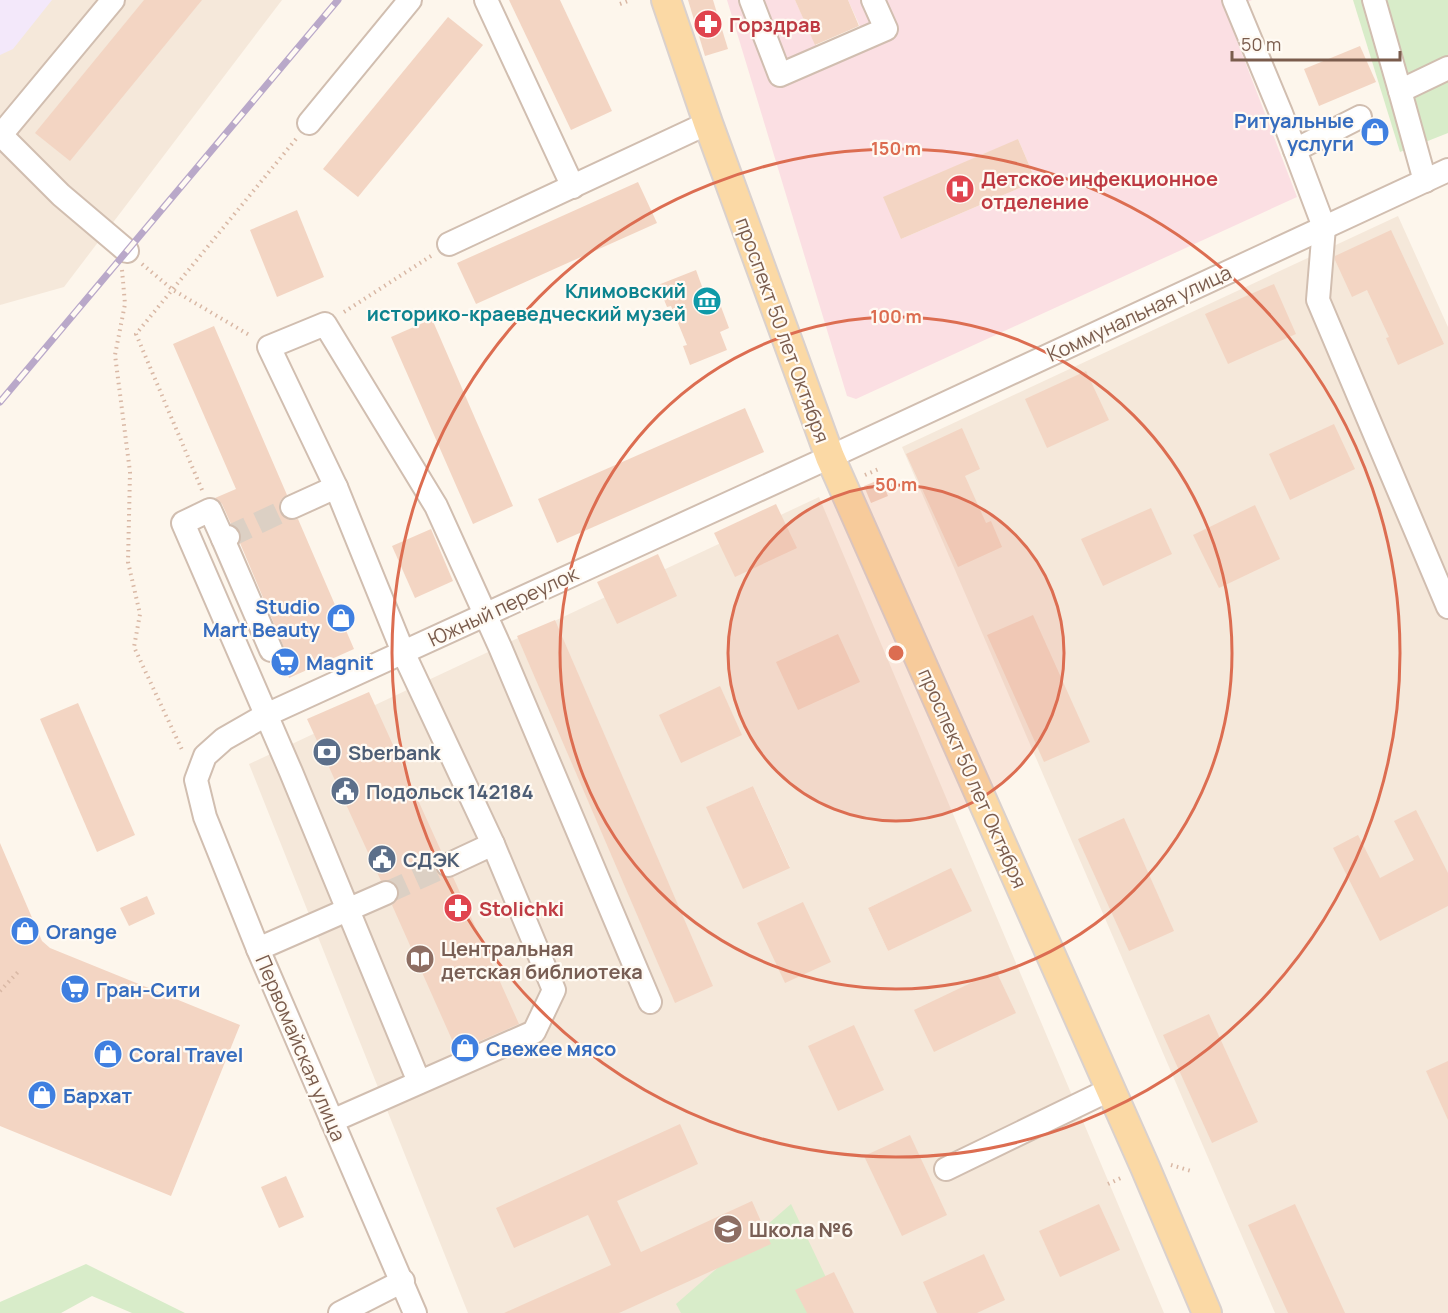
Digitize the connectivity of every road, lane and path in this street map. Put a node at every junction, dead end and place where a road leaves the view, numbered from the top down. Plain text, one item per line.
1 (113, 0) edge
2 (410, 0) edge
3 (486, 0) edge
4 (631, 0) edge
5 (666, 0) edge
6 (750, 0) edge
7 (873, 0) edge
8 (1234, 0) edge
9 (1374, 0) edge
10 (620, 4) dead end
11 (1448, 68) edge
12 (1400, 91) junction
13 (1360, 117) dead end
14 (309, 123) joint
15 (708, 123) junction
16 (1, 136) edge
17 (1295, 150) junction
18 (1448, 170) edge
19 (1425, 181) junction
20 (573, 187) junction
21 (1324, 227) junction
22 (449, 244) joint
23 (124, 260) junction
24 (173, 290) junction
25 (326, 324) junction
26 (269, 347) junction
27 (830, 457) junction
28 (336, 487) junction
29 (292, 507) tunnel mouth
30 (210, 510) junction
31 (1448, 607) edge
32 (484, 614) junction
33 (271, 650) dead end
34 (403, 652) junction
35 (266, 715) junction
36 (196, 780) junction
37 (493, 844) junction
38 (448, 865) tunnel mouth
39 (387, 893) tunnel mouth
40 (349, 911) junction
41 (258, 950) junction
42 (18, 972) dead end
43 (0, 991) edge
44 (650, 1002) dead end
45 (419, 1082) junction
46 (1111, 1089) junction
47 (332, 1121) junction
48 (1170, 1164) dead end
49 (946, 1168) dead end
50 (1191, 1171) dead end
51 (403, 1281) junction
52 (340, 1313) edge
53 (415, 1313) edge
54 (1207, 1313) edge

1 - 16 street
2 - 14 street
3 - 20 street
4 - 10 path
5 - 15 main road, проспект 50 лет Октября
6 - 7 street
8 - 17 street
9 - 12 street
11 - 12 street
12 - 19 street
13 - 17 street
14 - 24 path
15 - 20 street
15 - 27 main road, проспект 50 лет Октября
16 - 23 street
17 - 21 street
18 - 19 street, Коммунальная улица
19 - 21 street, Коммунальная улица
20 - 22 street
21 - 27 street, Коммунальная улица
21 - 31 street
22 - 25 path
23 - 24 path
23 - 36 path
24 - 26 path
24 - 30 path
25 - 26 street
25 - 32 street
26 - 28 street
27 - 32 street, Южный переулок
27 - 46 main road, проспект 50 лет Октября
28 - 29 street
28 - 34 street
30 - 33 street
30 - 35 street
32 - 34 street, Южный переулок
32 - 44 street
34 - 35 street, Южный переулок
34 - 37 street
35 - 36 street, Южный переулок
35 - 40 street
36 - 41 street, Первомайская улица
37 - 38 street
37 - 45 street
39 - 40 street
40 - 41 street
40 - 45 street
41 - 47 street, Первомайская улица
42 - 43 path
45 - 47 street
46 - 49 street
46 - 54 main road, проспект 50 лет Октября
47 - 51 street, Первомайская улица
48 - 50 path
51 - 52 street
51 - 53 street, Первомайская улица

